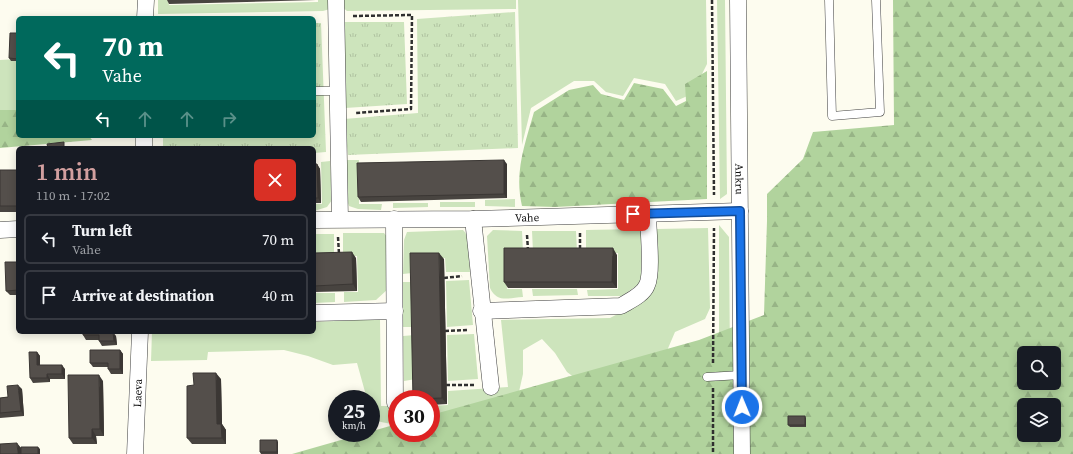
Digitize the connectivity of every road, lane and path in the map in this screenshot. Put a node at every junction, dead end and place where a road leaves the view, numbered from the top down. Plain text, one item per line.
1 (146, 0) edge
2 (336, 0) edge
3 (738, 0) edge
4 (829, 0) edge
5 (876, 0) edge
6 (146, 16) edge
7 (336, 17) junction
8 (316, 91) edge
9 (339, 91) junction
10 (339, 114) junction
11 (740, 211) junction
12 (648, 214) junction
13 (394, 219) junction
14 (473, 219) junction
15 (316, 220) edge
16 (339, 224) junction
17 (579, 225) dead end
18 (16, 229) edge
19 (0, 230) edge
20 (527, 233) dead end
21 (528, 254) edge
22 (581, 254) edge
23 (339, 259) edge
24 (395, 311) junction
25 (481, 311) junction
26 (316, 313) edge
27 (483, 329) junction
28 (445, 331) dead end
29 (140, 334) edge
30 (741, 376) junction
31 (707, 377) dead end
32 (446, 385) dead end
33 (491, 385) joint
34 (395, 390) edge
35 (135, 454) edge
36 (742, 454) edge

1 - 6 street
2 - 7 street
3 - 11 street, Ankru
4 - 5 lane
7 - 9 street
7 - 10 path
8 - 9 lane
9 - 10 street
10 - 16 street
11 - 12 street, Vahe
11 - 30 street, Ankru
12 - 14 street, Vahe
12 - 25 street
13 - 14 street, Vahe
13 - 16 street, Vahe
13 - 24 street
14 - 25 street
15 - 16 street, Vahe
16 - 23 path
17 - 22 path
18 - 19 street
20 - 21 path
24 - 26 street
24 - 34 street
25 - 27 street
27 - 28 path
27 - 33 street
29 - 35 street, Laeva
30 - 31 lane
30 - 36 street, Ankru
32 - 33 path

